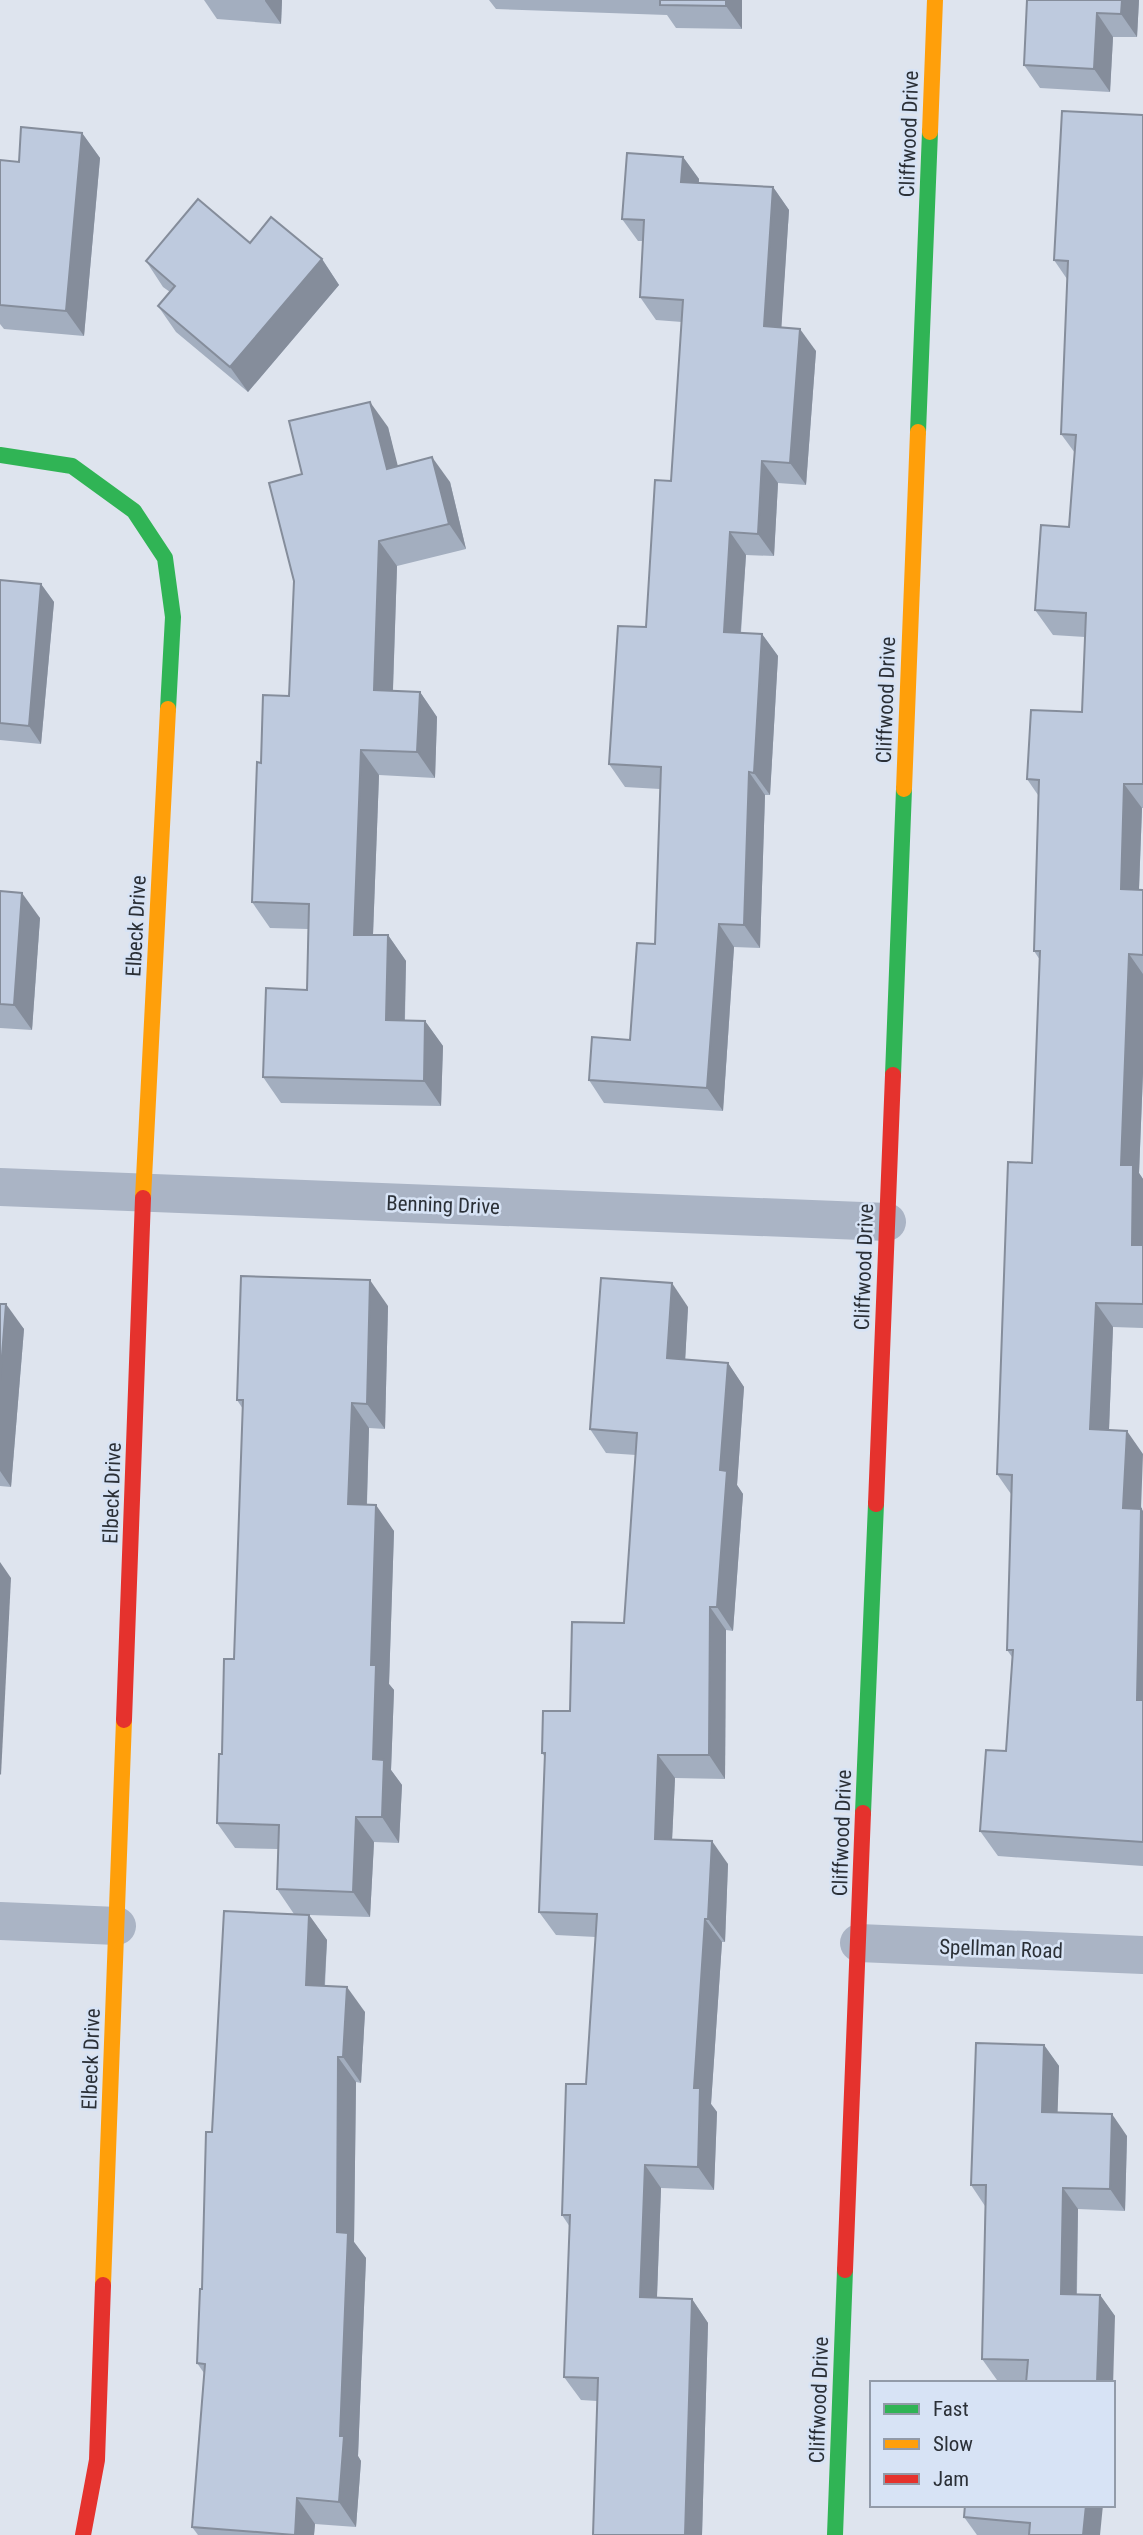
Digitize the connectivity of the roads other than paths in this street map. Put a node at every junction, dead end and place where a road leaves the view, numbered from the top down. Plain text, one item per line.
1 (935, 0) edge
2 (0, 455) edge
3 (0, 1187) edge
4 (144, 1193) junction
5 (887, 1222) junction
6 (0, 1921) edge
7 (117, 1926) junction
8 (859, 1943) junction
9 (1143, 1955) edge
10 (83, 2535) edge
11 (835, 2535) edge

1 - 5 street, Cliffwood Drive
2 - 4 street, Elbeck Drive
3 - 4 street, Benning Drive
4 - 5 street, Benning Drive
4 - 7 street, Elbeck Drive
5 - 8 street, Cliffwood Drive
6 - 7 street
7 - 10 street, Elbeck Drive
8 - 9 street, Spellman Road
8 - 11 street, Cliffwood Drive

